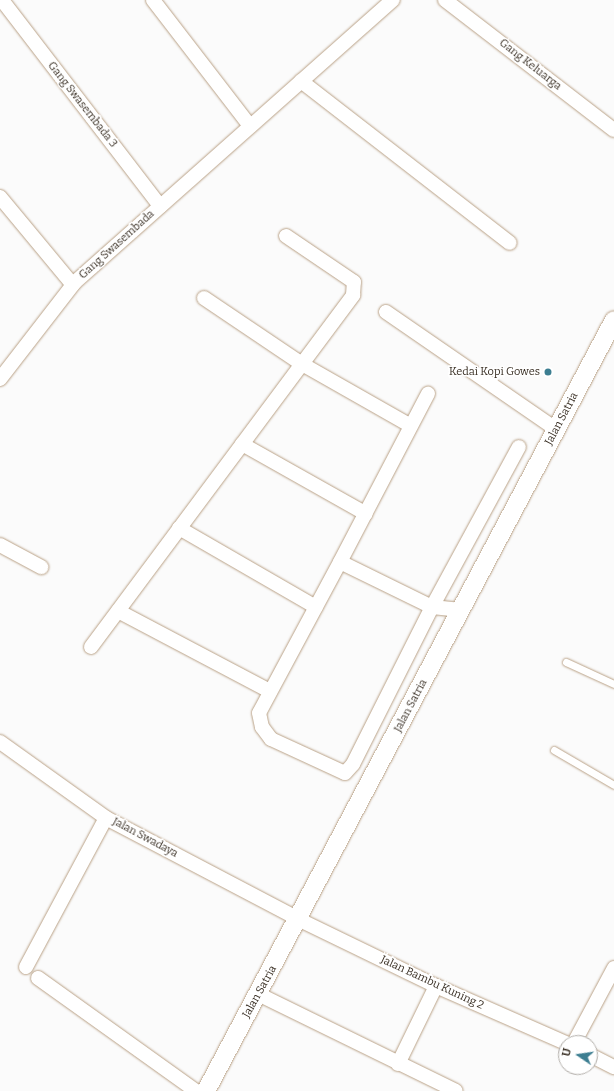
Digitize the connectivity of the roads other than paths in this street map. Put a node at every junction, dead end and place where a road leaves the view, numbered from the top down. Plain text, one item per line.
1 (153, 0) edge
2 (393, 0) edge
3 (445, 0) edge
4 (5, 4) edge
5 (301, 80) junction
6 (250, 126) junction
7 (614, 130) edge
8 (0, 196) edge
9 (160, 206) junction
10 (286, 236) dead end
11 (510, 243) dead end
12 (73, 285) junction
13 (204, 298) dead end
14 (386, 312) dead end
15 (614, 320) edge
16 (302, 364) junction
17 (0, 379) edge
18 (428, 394) dead end
19 (411, 426) junction
20 (557, 430) junction
21 (242, 444) junction
22 (519, 447) dead end
23 (366, 514) junction
24 (179, 528) junction
25 (0, 545) edge
26 (340, 562) junction
27 (40, 567) dead end
28 (316, 607) junction
29 (432, 607) junction
30 (461, 610) junction
31 (118, 611) junction
32 (91, 647) dead end
33 (566, 662) dead end
34 (614, 684) edge
35 (270, 691) junction
36 (0, 742) edge
37 (554, 750) dead end
38 (614, 785) edge
39 (106, 818) junction
40 (300, 920) junction
41 (26, 967) dead end
42 (614, 968) edge
43 (38, 978) dead end
44 (436, 986) junction
45 (258, 994) junction
46 (578, 1035) edge
47 (558, 1039) edge
48 (598, 1059) edge
49 (398, 1064) junction
50 (614, 1067) edge
51 (196, 1091) edge
52 (206, 1091) edge
53 (456, 1091) edge

1 - 6 street
2 - 5 street, Gang Swasembada
3 - 7 street, Gang Keluarga
4 - 9 street, Gang Swasembada 3
5 - 6 street, Gang Swasembada
5 - 11 street
6 - 9 street, Gang Swasembada
8 - 12 street
9 - 12 street, Gang Swasembada
10 - 16 street
12 - 17 street, Gang Swasembada
13 - 16 street
14 - 20 street
15 - 20 street, Jalan Satria
16 - 19 street
16 - 21 street
18 - 19 street
19 - 23 street
20 - 30 street, Jalan Satria
21 - 23 street
21 - 24 street
22 - 29 street
23 - 26 street
24 - 28 street
24 - 31 street
25 - 27 street
26 - 28 street
26 - 29 street
28 - 35 street
29 - 30 street
29 - 35 street
30 - 40 street, Jalan Satria
31 - 32 street
31 - 35 street
33 - 34 lane
36 - 39 street, Jalan Swadaya
37 - 38 lane
39 - 40 street, Jalan Swadaya
39 - 41 street
40 - 44 street, Jalan Bambu Kuning 2
40 - 45 street, Jalan Satria
42 - 46 street
43 - 51 street
44 - 47 street, Jalan Bambu Kuning 2
44 - 49 street
45 - 49 street
45 - 52 street, Jalan Satria
48 - 50 street
49 - 53 street

